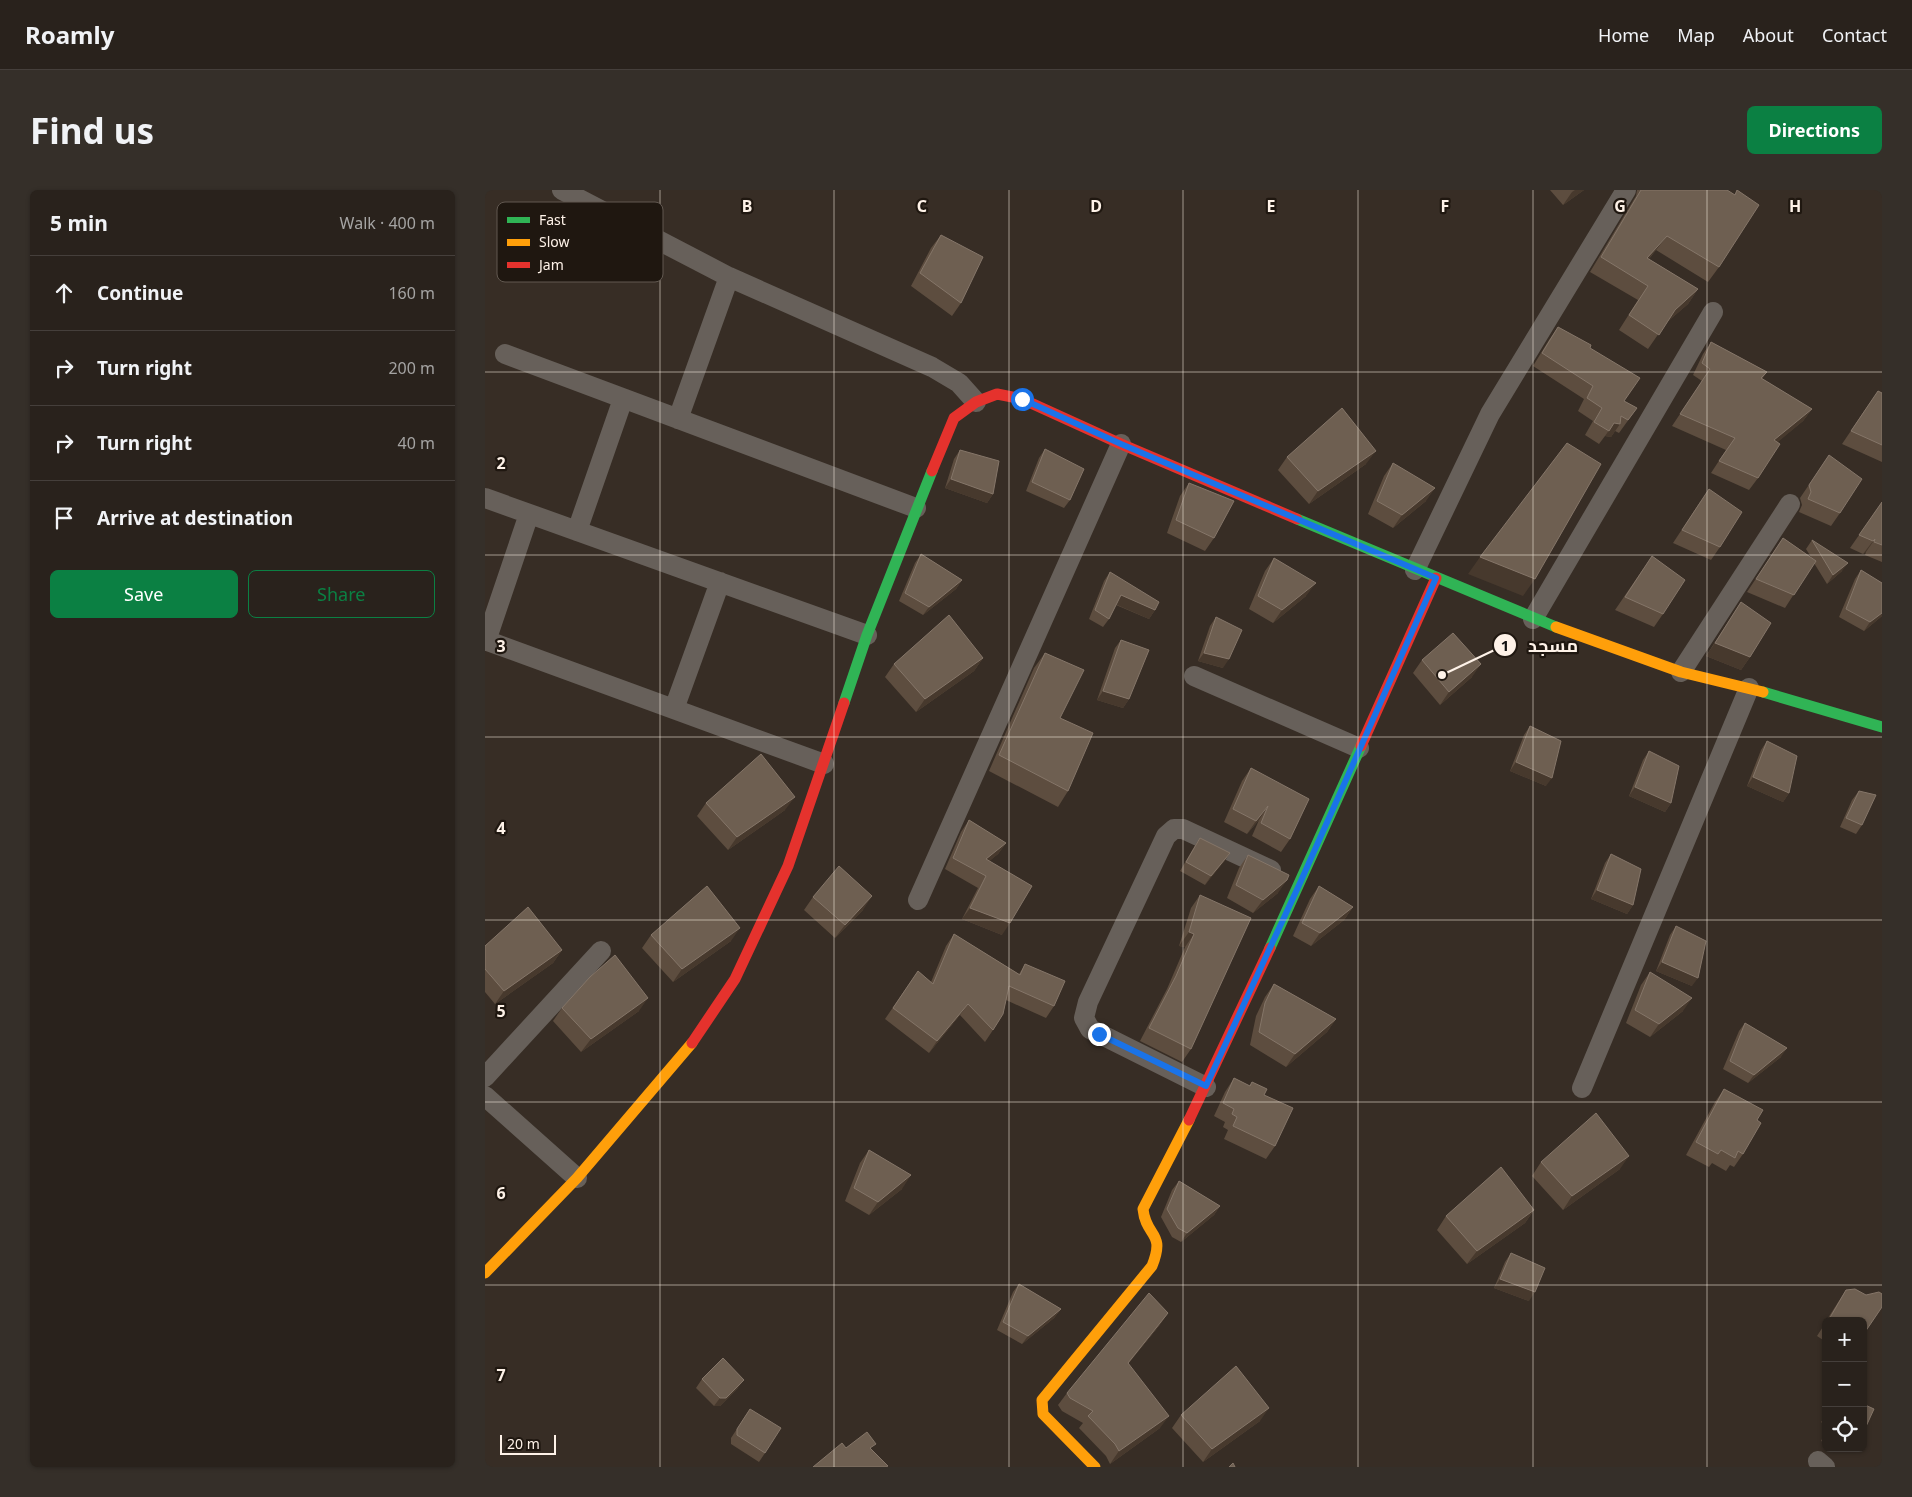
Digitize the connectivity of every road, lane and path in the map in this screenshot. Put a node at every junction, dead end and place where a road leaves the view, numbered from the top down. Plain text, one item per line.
1 (563, 190) edge
2 (1626, 190) edge
3 (586, 202) edge
4 (663, 243) edge
5 (729, 278) junction
6 (1713, 312) dead end
7 (505, 354) dead end
8 (623, 399) junction
9 (976, 402) junction
10 (678, 419) junction
11 (1121, 444) junction
12 (485, 498) edge
13 (1790, 504) dead end
14 (916, 508) junction
15 (529, 514) junction
16 (577, 531) junction
17 (1415, 570) junction
18 (1436, 578) junction
19 (720, 582) junction
20 (1533, 619) junction
21 (867, 635) junction
22 (486, 640) edge
23 (1681, 672) junction
24 (1194, 676) dead end
25 (1749, 688) junction
26 (674, 709) junction
27 (1882, 727) edge
28 (1359, 748) junction
29 (824, 764) junction
30 (1300, 883) junction
31 (918, 900) dead end
32 (601, 951) dead end
33 (485, 1077) edge
34 (1206, 1086) junction
35 (1582, 1088) dead end
36 (485, 1096) edge
37 (577, 1178) junction
38 (485, 1273) edge
39 (1095, 1467) edge

1 - 3 street
2 - 17 street
4 - 5 street
5 - 9 street
5 - 10 street
6 - 20 street
7 - 8 street
8 - 10 street
8 - 16 street
9 - 11 street
9 - 14 street
10 - 14 street
11 - 17 street
11 - 31 street
12 - 15 street
13 - 23 street
14 - 21 street
15 - 16 street
15 - 22 street
16 - 19 street
17 - 18 street
18 - 20 street
18 - 28 street
19 - 21 street
19 - 26 street
20 - 23 street
21 - 29 street
22 - 26 street
23 - 25 street
24 - 28 street
25 - 27 street
25 - 35 street
26 - 29 street
28 - 30 street
29 - 37 street
30 - 34 street
30 - 34 street
32 - 33 street
34 - 39 street
36 - 37 street
37 - 38 street

